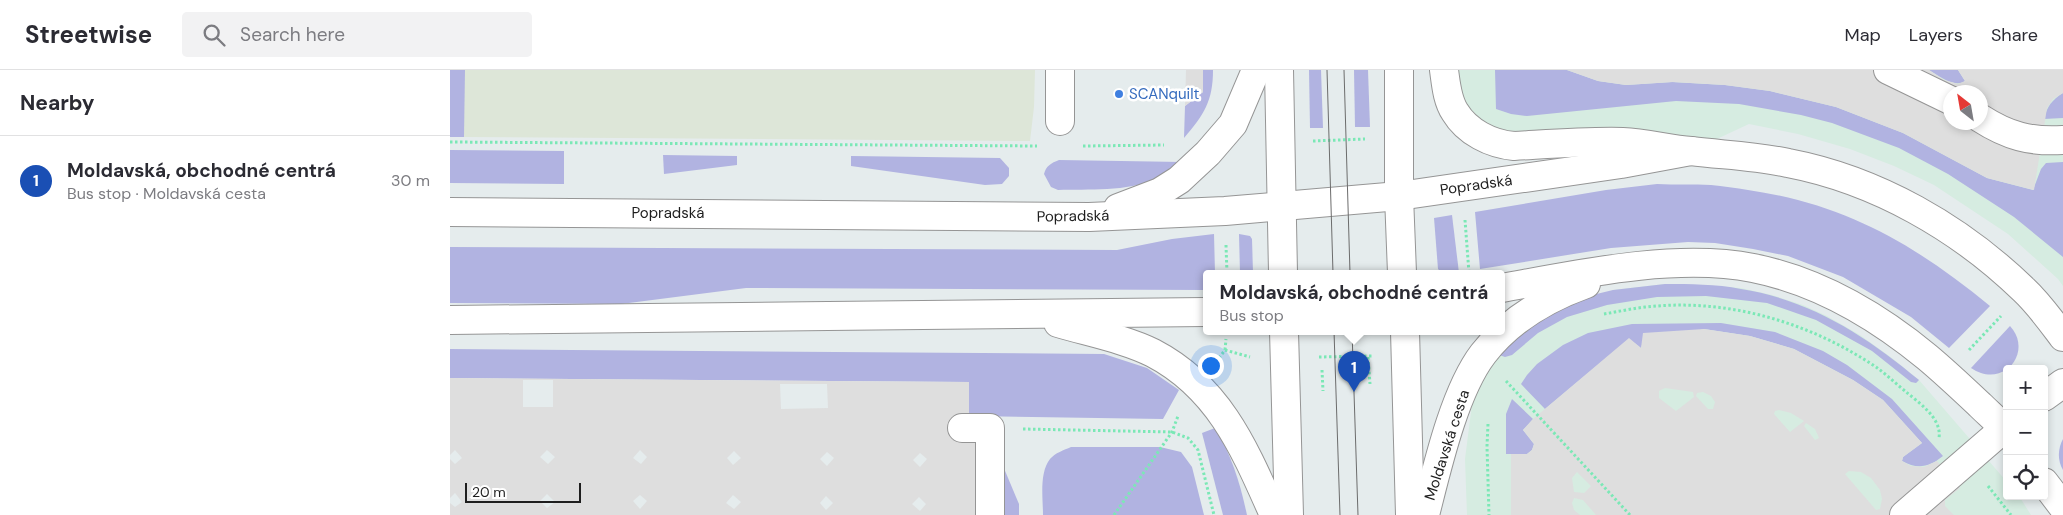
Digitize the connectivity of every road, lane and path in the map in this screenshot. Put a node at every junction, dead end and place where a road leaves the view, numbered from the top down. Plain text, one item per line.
1 (1060, 70) edge
2 (1256, 70) edge
3 (1279, 70) edge
4 (1399, 70) edge
5 (1444, 70) edge
6 (1888, 70) edge
7 (1943, 97) edge
8 (1060, 121) dead end
9 (1988, 123) edge
10 (2063, 140) edge
11 (450, 142) edge
12 (1398, 143) junction
13 (1168, 145) dead end
14 (1038, 146) dead end
15 (1078, 146) dead end
16 (1280, 149) junction
17 (1691, 151) junction
18 (1399, 196) junction
19 (1282, 205) junction
20 (450, 212) edge
21 (1089, 216) junction
22 (1643, 265) junction
23 (1283, 270) edge
24 (1402, 270) edge
25 (1505, 288) edge
26 (2026, 291) junction
27 (1203, 312) edge
28 (1599, 315) dead end
29 (1032, 316) junction
30 (450, 320) edge
31 (1505, 331) edge
32 (1284, 335) edge
33 (1499, 335) edge
34 (2063, 337) edge
35 (1405, 342) edge
36 (1322, 357) junction
37 (1368, 357) junction
38 (1285, 358) junction
39 (1947, 374) junction
40 (2063, 383) edge
41 (1500, 386) dead end
42 (1370, 390) dead end
43 (1323, 391) dead end
44 (2048, 394) edge
45 (1918, 402) junction
46 (1488, 421) dead end
47 (2003, 426) edge
48 (962, 428) dead end
49 (1020, 429) dead end
50 (2003, 431) edge
51 (1172, 432) junction
52 (1958, 467) junction
53 (2048, 487) edge
54 (2063, 507) edge
55 (990, 515) edge
56 (1114, 515) edge
57 (1214, 515) edge
58 (1274, 515) edge
59 (1289, 515) edge
60 (1410, 515) edge
61 (1425, 515) edge
62 (1490, 515) edge
63 (1630, 515) edge
64 (1904, 515) edge
65 (2011, 515) edge

1 - 8 street
2 - 21 street
3 - 16 street
4 - 12 street
5 - 17 street
6 - 7 street
9 - 10 street
11 - 14 path
12 - 16 path
12 - 18 street
13 - 15 path
16 - 19 street
17 - 18 street, Popradská
17 - 26 street
18 - 19 street, Popradská
18 - 24 street
19 - 21 street, Popradská
19 - 23 street
20 - 21 street, Popradská
22 - 25 street
22 - 31 street, Moldavská cesta
22 - 39 street
26 - 34 street
26 - 39 path
27 - 29 street
28 - 45 path
29 - 30 street
29 - 58 street
32 - 38 street
33 - 61 street, Moldavská cesta
35 - 37 path
35 - 60 street, Moldavská cesta
36 - 37 path
36 - 38 path
36 - 43 path
37 - 42 path
38 - 59 street
39 - 45 path
39 - 47 street
40 - 44 street
41 - 63 path
45 - 52 path
46 - 62 path
48 - 55 street
49 - 51 path
50 - 52 street
51 - 56 path
51 - 57 path
52 - 64 street
52 - 65 path
53 - 54 street

